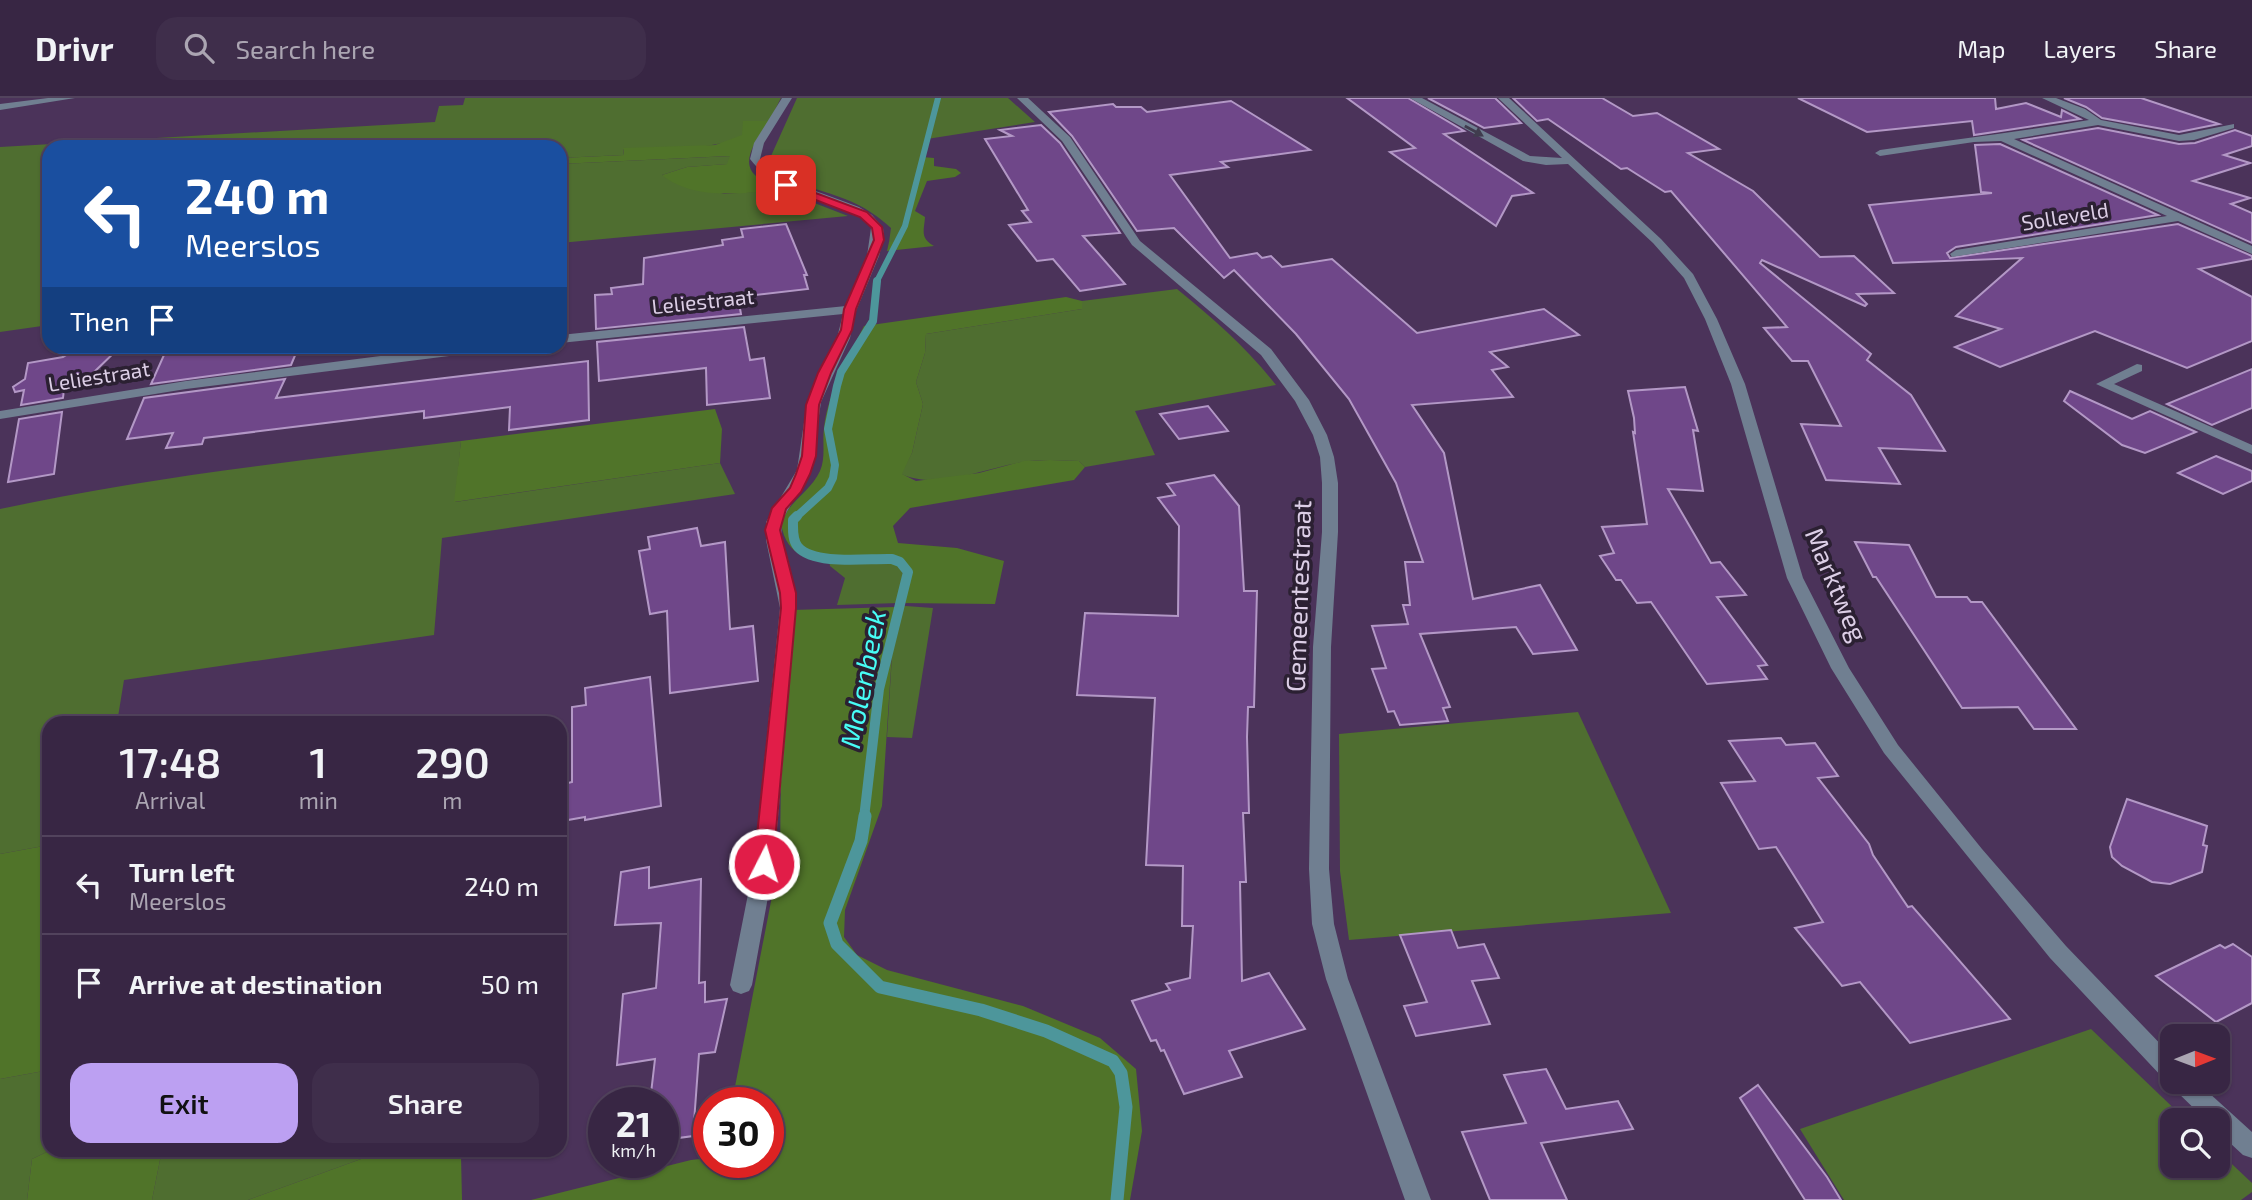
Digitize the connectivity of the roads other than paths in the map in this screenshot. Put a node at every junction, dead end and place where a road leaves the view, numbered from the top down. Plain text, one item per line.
1 (70, 98) edge
2 (787, 98) edge
3 (1022, 98) edge
4 (1415, 98) edge
5 (1503, 98) edge
6 (2046, 98) edge
7 (0, 107) edge
8 (2098, 122) junction
9 (2230, 126) dead end
10 (2003, 138) junction
11 (1880, 153) dead end
12 (1571, 161) junction
13 (2180, 217) junction
14 (2252, 250) edge
15 (1956, 254) dead end
16 (850, 309) junction
17 (567, 339) edge
18 (430, 354) edge
19 (2137, 368) dead end
20 (0, 415) edge
21 (2252, 450) edge
22 (741, 985) dead end
23 (2160, 1059) edge
24 (2195, 1094) edge
25 (2252, 1148) edge
26 (1418, 1200) edge

1 - 7 street
2 - 16 street
3 - 26 street, Gemeentestraat
4 -> 12 street
5 - 12 street, Marktweg
6 - 8 street, Solleveld
8 - 9 street, Solleveld
8 - 10 street, Solleveld
10 - 11 street, Solleveld
10 - 13 street, Solleveld
12 - 23 street, Marktweg
13 - 14 street, Solleveld
13 - 15 street, Solleveld
16 - 17 street, Leliestraat
16 - 22 street
18 - 20 street, Leliestraat
19 - 21 street
24 - 25 street

